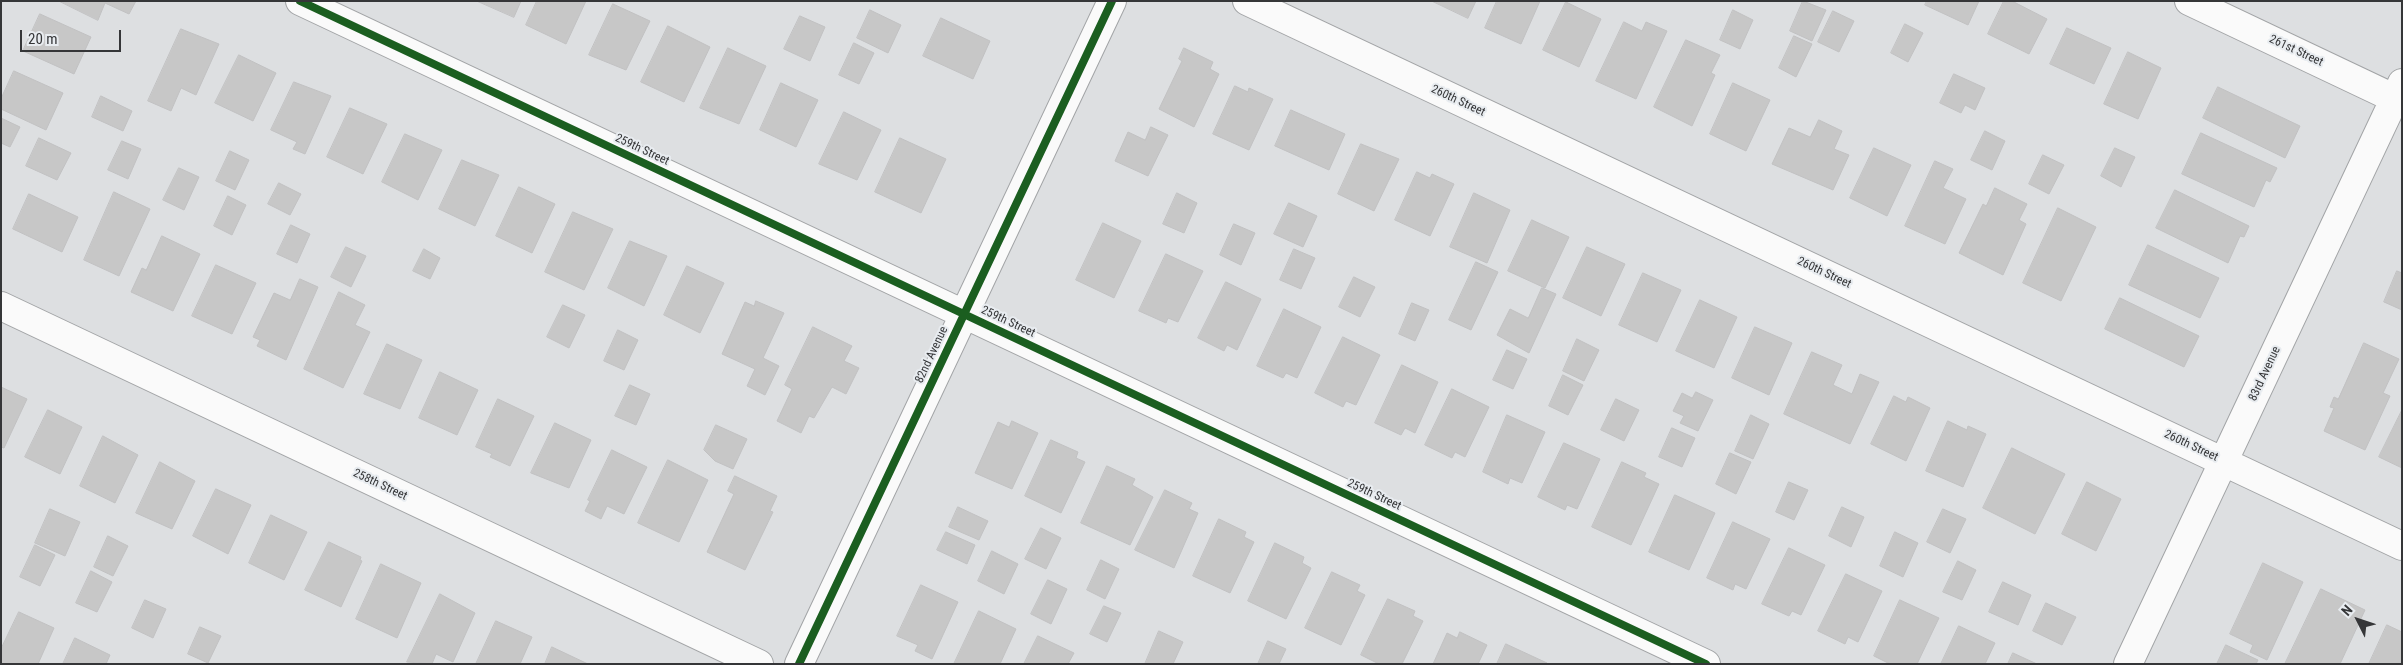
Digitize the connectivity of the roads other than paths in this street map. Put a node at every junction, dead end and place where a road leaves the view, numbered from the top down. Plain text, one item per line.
1 (300, 1) edge
2 (1112, 1) edge
3 (1247, 1) edge
4 (2189, 1) edge
5 (2399, 94) edge
6 (1, 306) edge
7 (964, 314) junction
8 (2224, 462) junction
9 (2402, 546) edge
10 (759, 664) edge
11 (799, 664) edge
12 (1706, 664) edge
13 (2128, 664) edge

1 - 7 street, 259th Street
2 - 7 street, 82nd Avenue
3 - 8 street, 260th Street
4 - 5 street, 261st Street
5 - 8 street, 83rd Avenue
6 - 10 street, 258th Street
7 - 11 street, 82nd Avenue
7 - 12 street, 259th Street
8 - 9 street, 260th Street
8 - 13 street, 83rd Avenue

